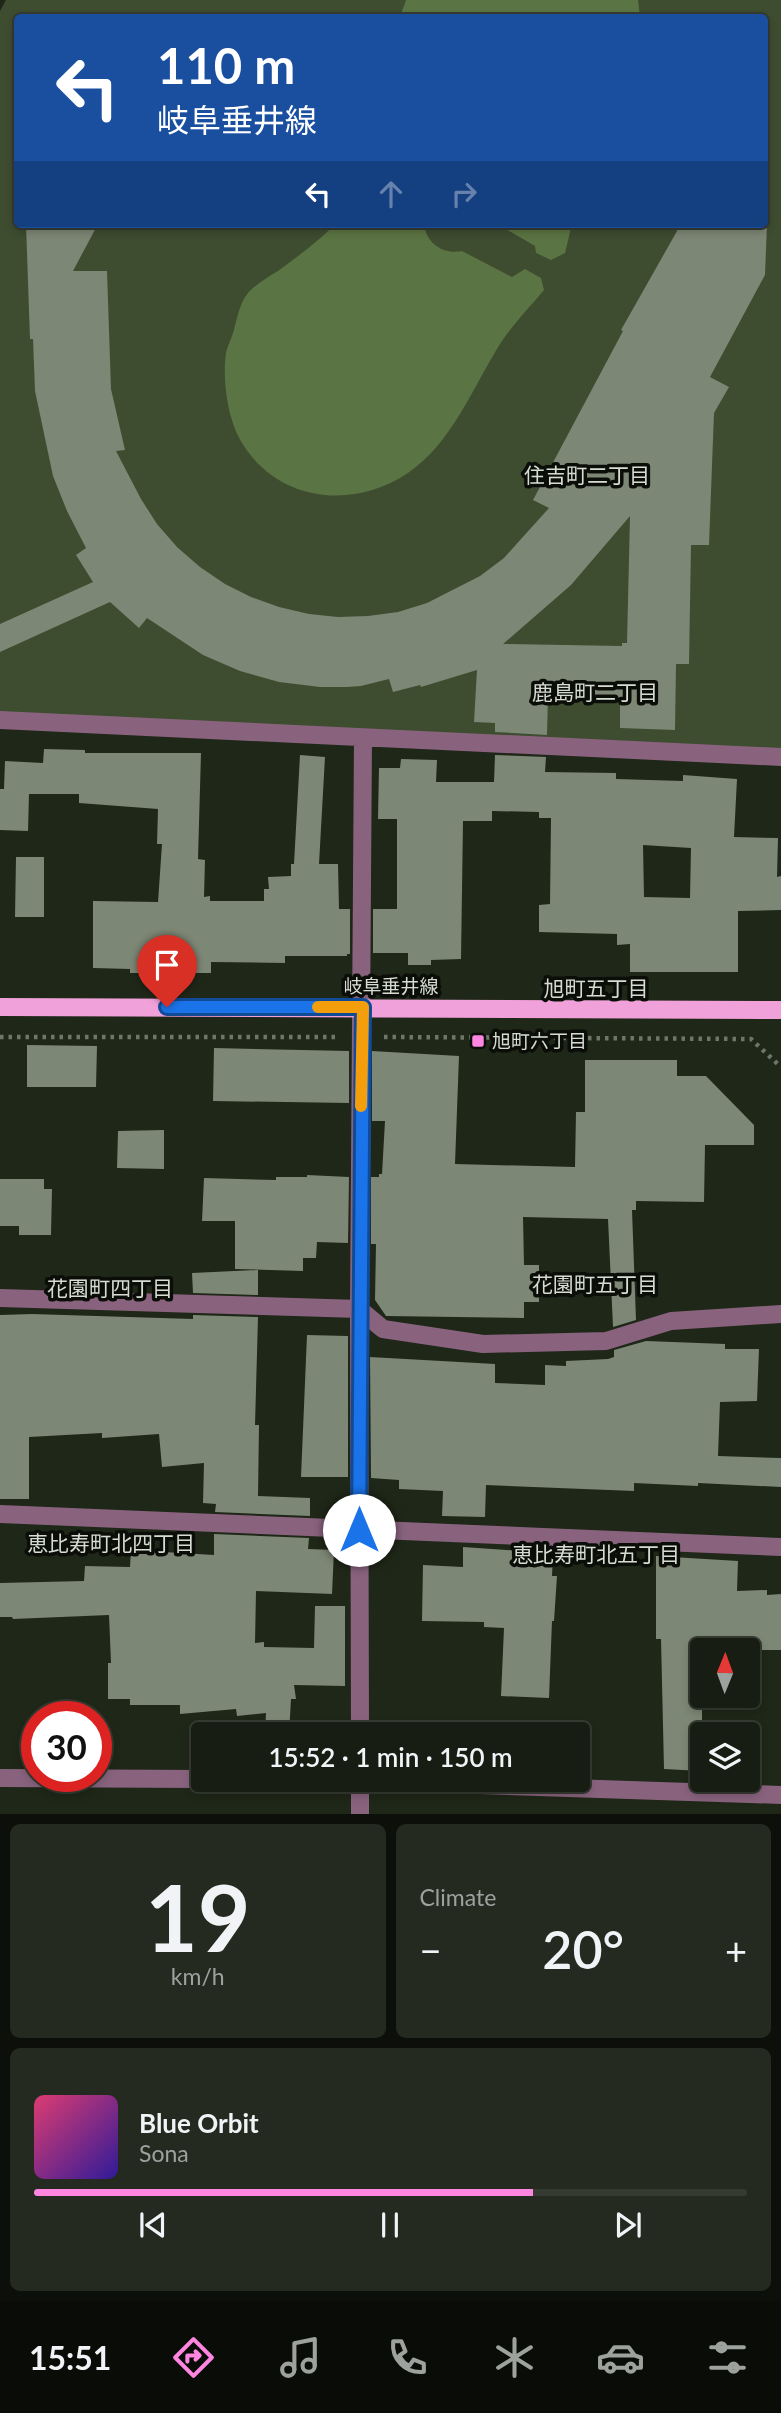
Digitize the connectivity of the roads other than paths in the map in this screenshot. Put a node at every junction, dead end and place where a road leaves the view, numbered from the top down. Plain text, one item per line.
1 (0, 720) edge
2 (363, 738) junction
3 (781, 757) edge
4 (0, 1007) edge
5 (363, 1007) junction
6 (781, 1010) edge
7 (0, 1298) edge
8 (359, 1309) junction
9 (781, 1314) edge
10 (0, 1514) edge
11 (359, 1530) junction
12 (781, 1547) edge
13 (360, 1722) edge
14 (0, 1778) edge
15 (191, 1779) edge
16 (590, 1788) edge
17 (360, 1792) edge
18 (781, 1795) edge
19 (360, 1814) edge

1 - 2 street
2 - 3 street
2 - 5 street
4 - 5 main road, 岐阜垂井線
5 - 6 main road, 岐阜垂井線
5 - 8 street
7 - 8 street
8 - 9 street
8 - 11 street
10 - 11 street
11 - 12 street
11 - 13 street
14 - 15 street
16 - 18 street
17 - 19 street

